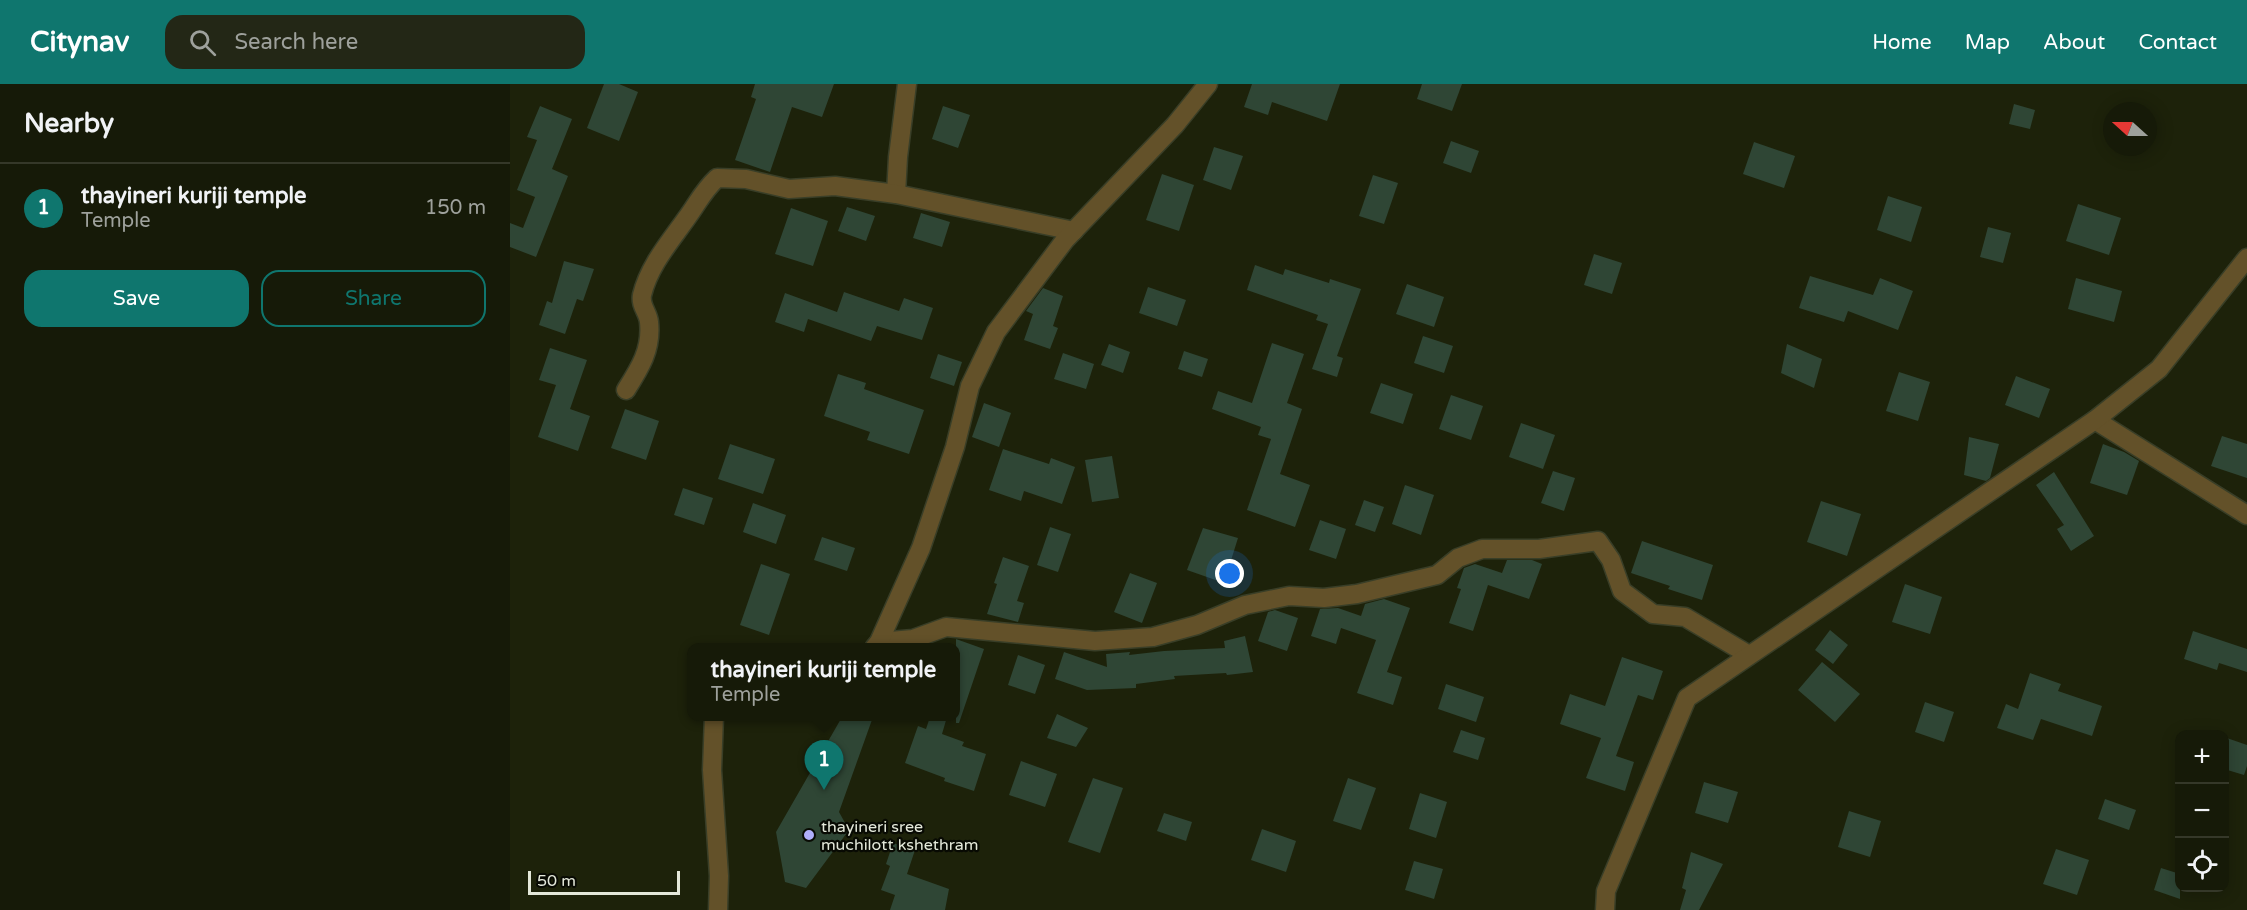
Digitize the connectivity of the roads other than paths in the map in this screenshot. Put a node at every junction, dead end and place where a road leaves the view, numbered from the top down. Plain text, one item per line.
1 (907, 84) edge
2 (1208, 84) edge
3 (896, 194) junction
4 (1074, 231) junction
5 (2247, 258) edge
6 (626, 390) dead end
7 (2095, 420) junction
8 (2247, 515) edge
9 (877, 643) edge
10 (888, 643) edge
11 (1749, 655) junction
12 (714, 721) edge
13 (718, 910) edge
14 (1605, 910) edge

1 - 3 street
2 - 4 street
3 - 4 street
3 - 6 street
4 - 9 street
5 - 7 street
7 - 8 street
7 - 11 street
10 - 11 street
11 - 14 street
12 - 13 street

